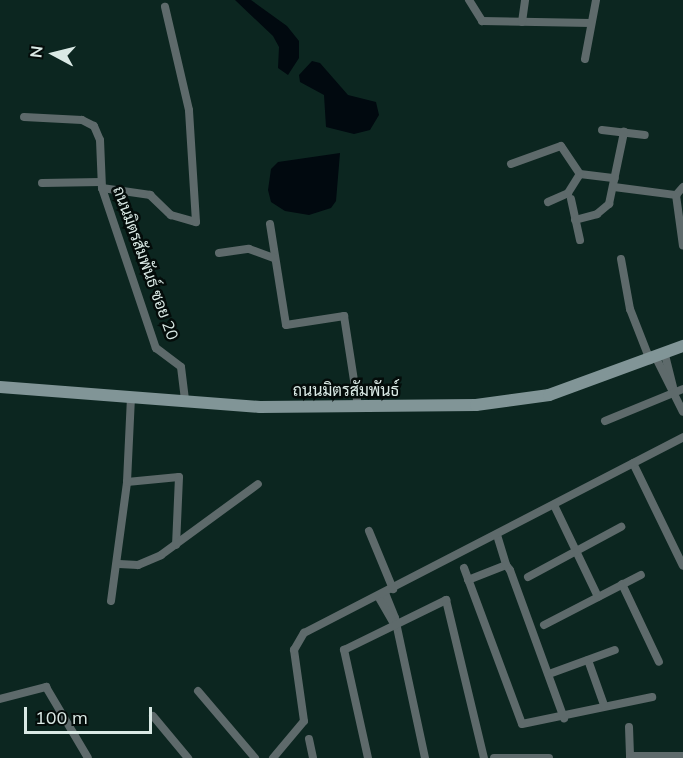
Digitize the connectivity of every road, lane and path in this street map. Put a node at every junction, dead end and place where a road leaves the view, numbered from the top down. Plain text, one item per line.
1 (469, 0) edge
2 (525, 0) edge
3 (596, 0) edge
4 (165, 7) dead end
5 (522, 22) junction
6 (591, 23) junction
7 (585, 59) dead end
8 (24, 117) dead end
9 (602, 130) dead end
10 (624, 132) junction
11 (645, 135) dead end
12 (511, 164) dead end
13 (580, 174) junction
14 (42, 183) dead end
15 (615, 183) junction
16 (102, 185) junction
17 (683, 187) edge
18 (676, 195) junction
19 (571, 199) dead end
20 (548, 202) dead end
21 (575, 220) junction
22 (270, 224) dead end
23 (580, 240) dead end
24 (683, 246) edge
25 (219, 253) dead end
26 (274, 258) junction
27 (621, 259) dead end
28 (683, 346) edge
29 (657, 358) junction
30 (0, 387) edge
31 (677, 390) edge
32 (131, 398) junction
33 (185, 401) junction
34 (358, 406) junction
35 (683, 412) edge
36 (605, 421) dead end
37 (683, 437) edge
38 (633, 463) junction
39 (127, 482) junction
40 (258, 484) dead end
41 (551, 506) junction
42 (621, 527) dead end
43 (369, 531) dead end
44 (495, 536) junction
45 (176, 545) junction
46 (575, 552) junction
47 (118, 564) junction
48 (507, 565) junction
49 (683, 566) edge
50 (464, 568) dead end
51 (641, 575) dead end
52 (528, 577) dead end
53 (468, 580) junction
54 (622, 584) junction
55 (385, 593) junction
56 (598, 597) junction
57 (111, 601) dead end
58 (395, 625) junction
59 (544, 625) dead end
60 (615, 650) dead end
61 (588, 660) junction
62 (659, 662) dead end
63 (549, 674) junction
64 (198, 691) dead end
65 (652, 697) dead end
66 (0, 699) edge
67 (604, 705) junction
68 (153, 716) dead end
69 (564, 718) junction
70 (629, 727) dead end
71 (309, 739) dead end
72 (681, 756) edge
73 (630, 757) edge
74 (87, 758) edge
75 (188, 758) edge
76 (255, 758) edge
77 (273, 758) edge
78 (314, 758) edge
79 (368, 758) edge
80 (425, 758) edge
81 (484, 758) edge
82 (494, 758) edge
83 (549, 758) edge

1 - 5 street
2 - 5 street
3 - 6 street
4 - 16 street
5 - 6 street
6 - 7 street
8 - 16 street, ถนนมิตรสัมพันธ์ ซอย 20
9 - 10 street
10 - 11 street
10 - 15 street
12 - 13 street
13 - 15 street
13 - 20 street
14 - 16 street
15 - 18 street
15 - 21 street
16 - 33 street, ถนนมิตรสัมพันธ์ ซอย 20
17 - 18 street
18 - 24 street
19 - 21 street
21 - 23 street
22 - 26 street
25 - 26 street
26 - 34 street
27 - 29 street
28 - 29 street, ถนนมิตรสัมพันธ์
29 - 31 street
29 - 34 street, ถนนมิตรสัมพันธ์
30 - 32 street, ถนนมิตรสัมพันธ์
31 - 35 street
31 - 36 street
32 - 33 street, ถนนมิตรสัมพันธ์
32 - 39 street
33 - 34 street, ถนนมิตรสัมพันธ์
37 - 38 street
38 - 41 street
38 - 49 street
39 - 45 street
39 - 47 street
40 - 45 street
41 - 44 street
41 - 46 street
42 - 46 street
43 - 55 street
44 - 48 street
44 - 55 street
45 - 47 street
46 - 52 street
46 - 56 street
47 - 57 street
48 - 53 street
48 - 63 street
50 - 53 street
51 - 54 street
53 - 69 street
54 - 56 street
54 - 62 street
55 - 58 street
55 - 77 street
56 - 59 street
58 - 79 street
58 - 80 street
58 - 81 street
60 - 61 street
61 - 63 street
61 - 67 street
63 - 69 street
64 - 76 street
65 - 67 street
66 - 74 street
67 - 69 street
68 - 75 street
70 - 73 street
71 - 78 street
72 - 73 street
82 - 83 street

